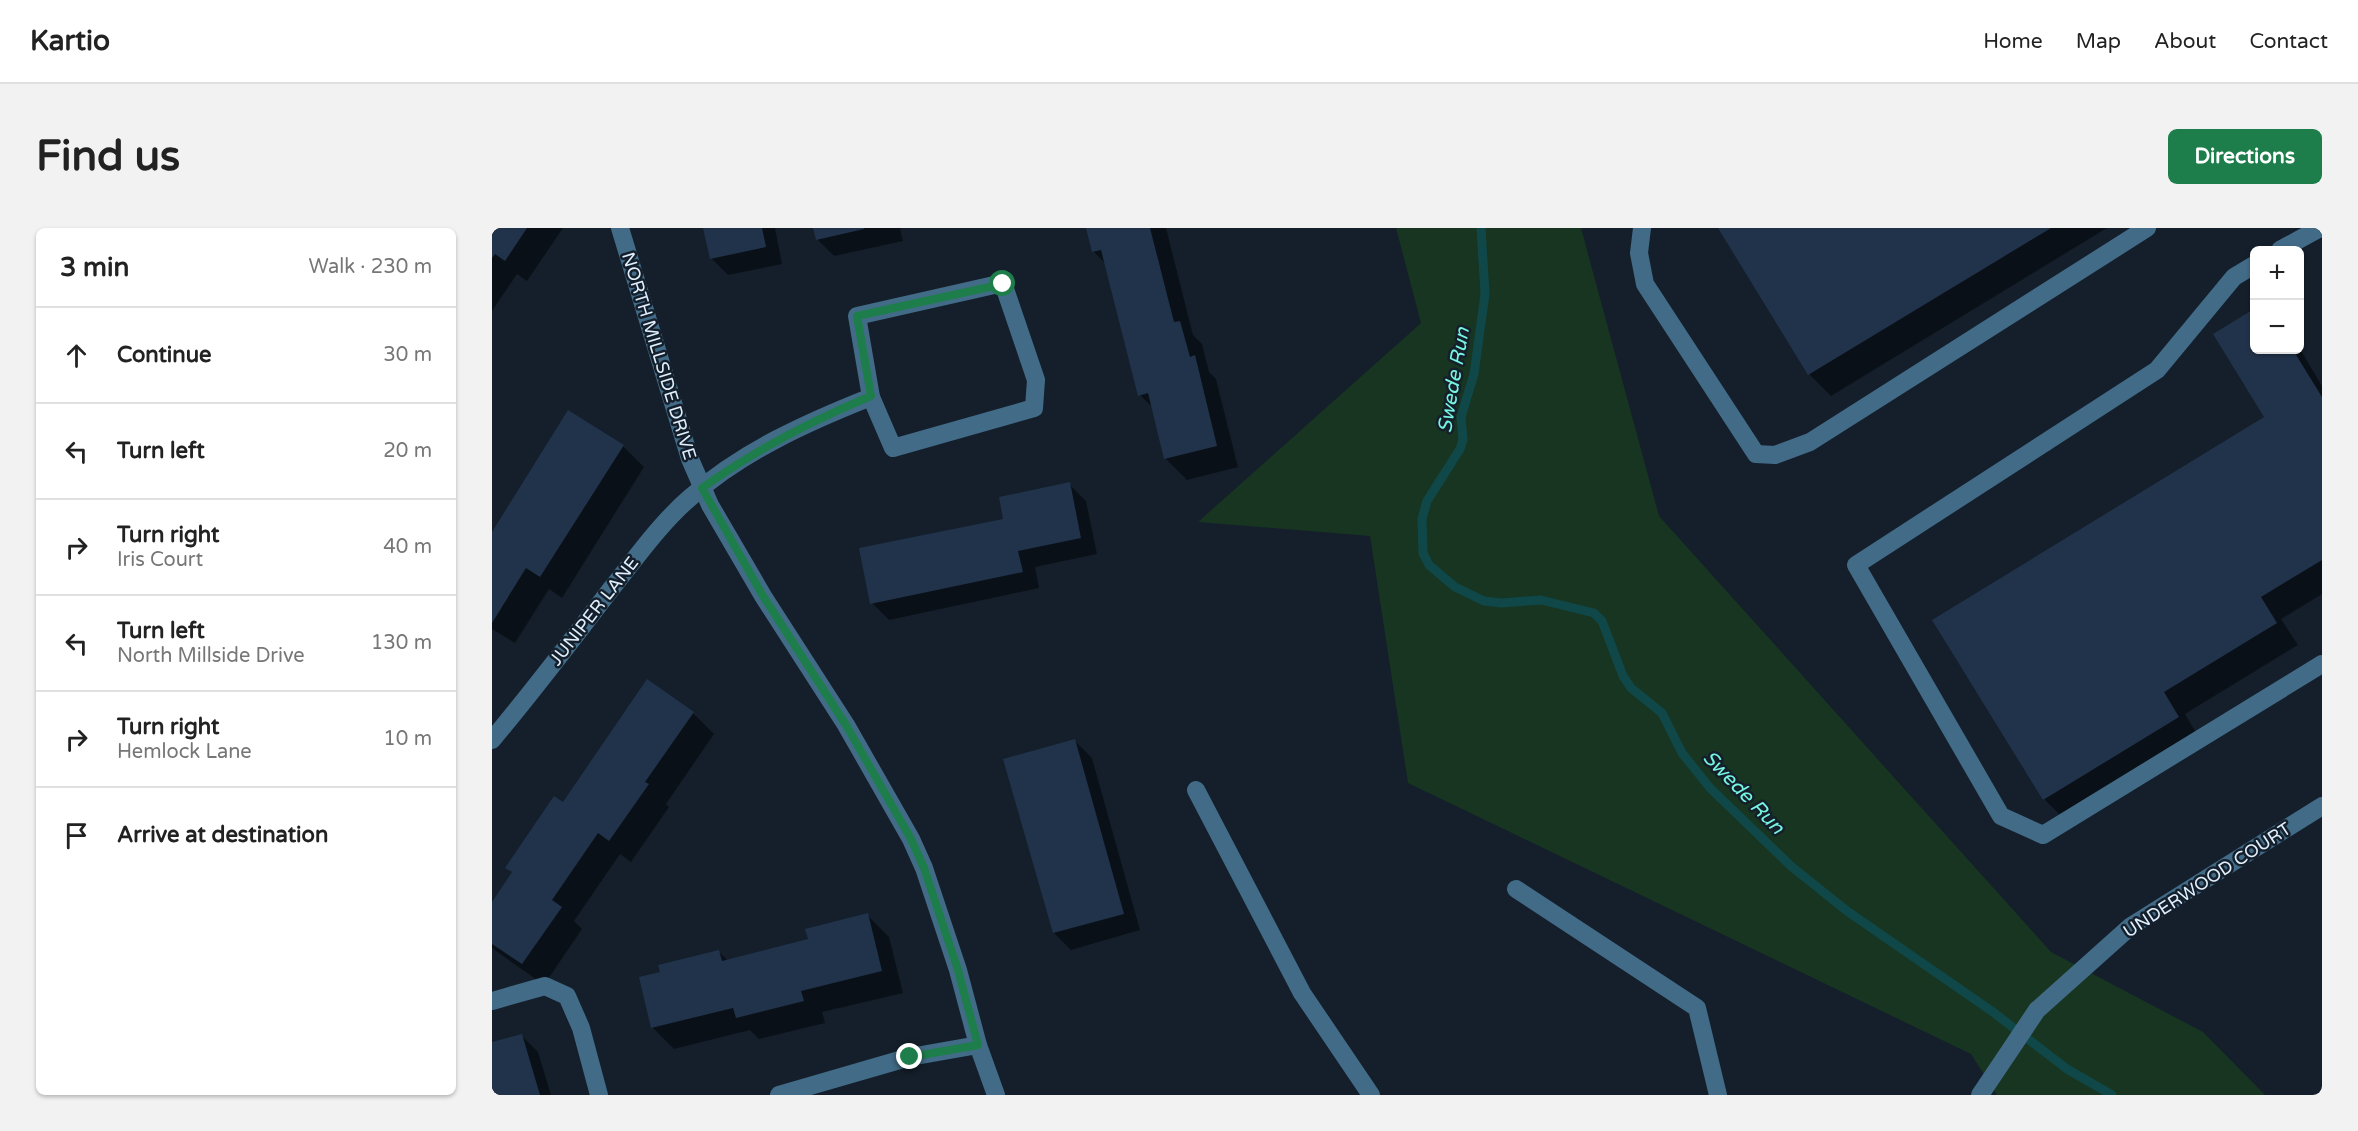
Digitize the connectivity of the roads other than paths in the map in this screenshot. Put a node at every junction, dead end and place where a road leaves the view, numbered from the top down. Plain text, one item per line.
1 (620, 228) edge
2 (1642, 228) edge
3 (2147, 228) edge
4 (2320, 228) edge
5 (2287, 246) edge
6 (2250, 267) edge
7 (871, 396) junction
8 (702, 488) junction
9 (2322, 664) edge
10 (492, 740) edge
11 (1196, 790) dead end
12 (2322, 806) edge
13 (1516, 889) dead end
14 (492, 1001) edge
15 (978, 1045) junction
16 (599, 1095) edge
17 (779, 1095) edge
18 (996, 1095) edge
19 (1371, 1095) edge
20 (1718, 1095) edge
21 (1980, 1095) edge

1 - 8 street, NORTH MILLSIDE DRIVE
2 - 3 street
4 - 5 street
6 - 9 street
7 - 7 street
7 - 8 street, JUNIPER LANE
8 - 10 street, JUNIPER LANE
8 - 15 street, NORTH MILLSIDE DRIVE
11 - 19 street
12 - 21 street, UNDERWOOD COURT
13 - 20 street
14 - 16 street
15 - 17 street
15 - 18 street, NORTH MILLSIDE DRIVE

